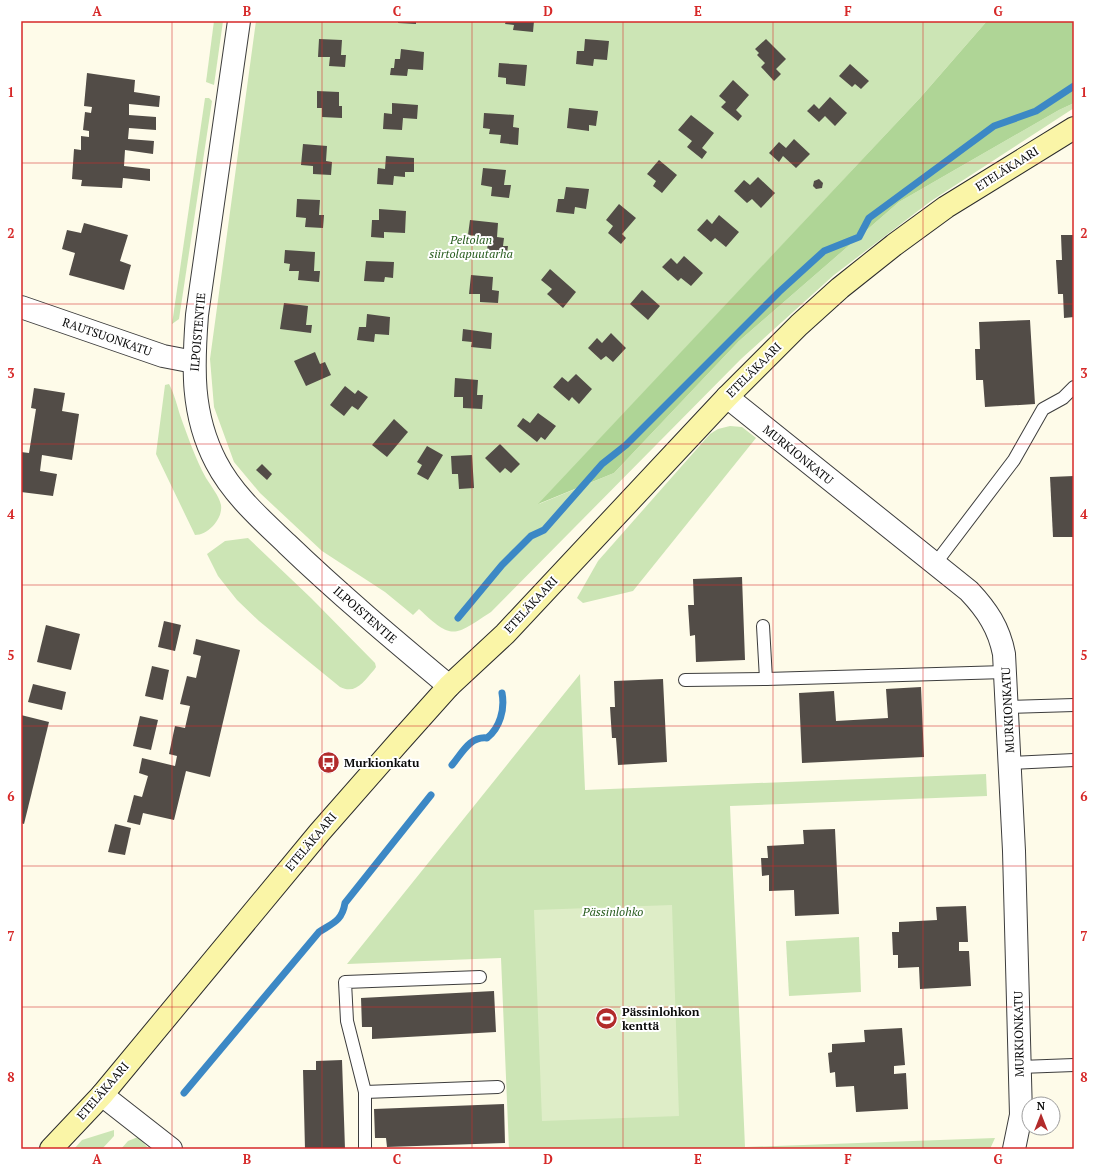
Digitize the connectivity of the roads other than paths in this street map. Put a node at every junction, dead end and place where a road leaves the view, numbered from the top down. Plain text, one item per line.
1 (239, 21) edge
2 (1074, 128) edge
3 (21, 307) edge
4 (194, 362) junction
5 (1074, 387) edge
6 (727, 397) junction
7 (935, 564) junction
8 (763, 626) dead end
9 (1005, 672) junction
10 (766, 679) junction
11 (685, 680) dead end
12 (449, 686) junction
13 (1074, 705) edge
14 (1008, 707) junction
15 (1074, 760) edge
16 (1011, 763) junction
17 (480, 977) dead end
18 (1074, 1065) edge
19 (1020, 1067) junction
20 (498, 1087) dead end
21 (365, 1092) junction
22 (102, 1095) junction
23 (51, 1149) edge
24 (171, 1149) edge
25 (365, 1149) edge
26 (1014, 1149) edge

1 - 4 street, ILPOISTENTIE
2 - 6 main road, ETELÄKAARI
3 - 4 street, RAUTSUONKATU
4 - 12 street, ILPOISTENTIE
5 - 7 lane
6 - 7 street, MURKIONKATU
6 - 12 main road, ETELÄKAARI
7 - 9 street, MURKIONKATU
8 - 10 lane
9 - 10 lane
9 - 14 street, MURKIONKATU
10 - 11 lane
12 - 22 main road, ETELÄKAARI
13 - 14 lane
14 - 16 street, MURKIONKATU
15 - 16 lane
16 - 19 street, MURKIONKATU
17 - 21 lane
18 - 19 lane
19 - 26 street, MURKIONKATU
20 - 21 lane
21 - 25 lane
22 - 23 main road, ETELÄKAARI
22 - 24 street

